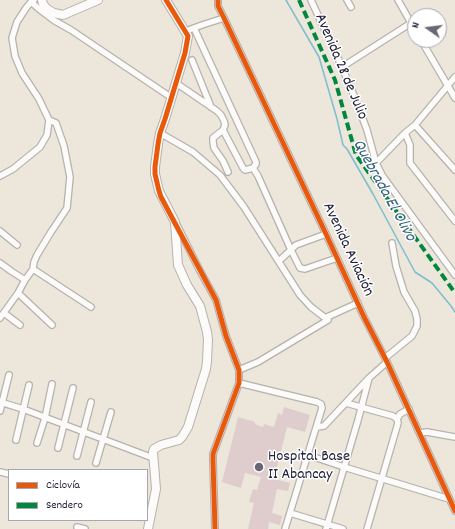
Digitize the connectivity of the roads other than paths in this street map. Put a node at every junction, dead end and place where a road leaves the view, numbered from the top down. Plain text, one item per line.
1 (42, 0) edge
2 (98, 0) edge
3 (166, 0) edge
4 (218, 0) edge
5 (311, 0) edge
6 (347, 0) edge
7 (398, 0) edge
8 (33, 1) edge
9 (351, 7) dead end
10 (407, 16) edge
11 (224, 18) junction
12 (407, 26) edge
13 (194, 28) junction
14 (186, 32) junction
15 (426, 48) edge
16 (192, 60) dead end
17 (342, 67) junction
18 (455, 77) edge
19 (176, 83) junction
20 (447, 85) junction
21 (172, 98) junction
22 (455, 98) edge
23 (211, 107) junction
24 (48, 120) junction
25 (415, 125) junction
26 (223, 130) junction
27 (160, 133) junction
28 (405, 133) junction
29 (376, 163) junction
30 (253, 168) junction
31 (455, 170) edge
32 (228, 172) dead end
33 (0, 176) edge
34 (175, 222) junction
35 (455, 222) edge
36 (0, 231) edge
37 (326, 234) junction
38 (392, 243) dead end
39 (17, 245) dead end
40 (291, 250) junction
41 (337, 258) junction
42 (279, 261) junction
43 (0, 263) edge
44 (33, 269) junction
45 (455, 276) edge
46 (25, 280) junction
47 (18, 293) junction
48 (358, 303) junction
49 (91, 307) dead end
50 (2, 316) edge
51 (325, 318) junction
52 (20, 325) dead end
53 (52, 325) dead end
54 (386, 360) junction
55 (239, 370) junction
56 (9, 375) dead end
57 (368, 378) junction
58 (239, 383) junction
59 (52, 384) dead end
60 (29, 385) dead end
61 (73, 388) dead end
62 (1, 402) edge
63 (91, 402) dead end
64 (346, 403) junction
65 (361, 407) junction
66 (409, 409) junction
67 (23, 410) junction
68 (0, 411) edge
69 (112, 412) dead end
70 (44, 418) junction
71 (397, 419) junction
72 (64, 424) junction
73 (317, 427) junction
74 (84, 432) junction
75 (420, 434) junction
76 (455, 437) edge
77 (16, 440) dead end
78 (103, 440) junction
79 (37, 443) dead end
80 (58, 448) dead end
81 (308, 455) junction
82 (77, 456) dead end
83 (153, 458) junction
84 (96, 463) dead end
85 (344, 467) junction
86 (382, 478) junction
87 (449, 499) junction
88 (455, 512) edge
89 (290, 513) junction
90 (149, 517) edge
91 (77, 527) dead end
92 (327, 527) edge
93 (85, 529) edge
94 (148, 529) edge
95 (215, 529) edge
96 (285, 529) edge
97 (343, 529) edge
98 (367, 529) edge

1 - 2 street
3 - 14 street
4 - 11 street, Avenida Aviación
5 - 17 street, Avenida 28 de Julio
6 - 9 street
7 - 10 street
8 - 21 street
8 - 24 street
11 - 13 street
11 - 37 street, Avenida Aviación
12 - 17 street
13 - 14 street
13 - 30 street
14 - 19 street
15 - 20 street
16 - 23 street
17 - 29 street, Avenida 28 de Julio
18 - 20 street
19 - 21 street
19 - 23 street
20 - 22 street
20 - 25 street
21 - 27 street
23 - 26 street
24 - 33 street
24 - 44 street
25 - 28 street
25 - 31 street
26 - 30 street
26 - 32 street
27 - 34 street
27 - 42 street
28 - 29 street
28 - 35 street
29 - 45 street, Avenida 28 de Julio
30 - 40 street
34 - 55 street
34 - 83 street
36 - 39 street
37 - 40 street
37 - 41 street, Avenida Aviación
38 - 54 street
40 - 41 street
40 - 42 street
41 - 48 street, Avenida Aviación
42 - 51 street
43 - 46 street
44 - 46 street
44 - 49 street
46 - 47 street
47 - 50 street
47 - 53 street
48 - 51 street
48 - 54 street, Avenida Aviación
50 - 52 street
51 - 55 street
54 - 57 street
54 - 66 street, Avenida Aviación
55 - 58 street
56 - 62 street
57 - 64 street
57 - 65 street
58 - 73 street
58 - 95 street
59 - 70 street
60 - 67 street
61 - 72 street
62 - 67 street
62 - 68 street
63 - 74 street
64 - 65 street
64 - 73 street
65 - 71 street
65 - 85 street
66 - 71 street
66 - 75 street, Avenida Aviación
67 - 70 street
67 - 77 street
69 - 78 street
70 - 72 street
70 - 79 street
71 - 86 street
72 - 74 street
72 - 80 street
73 - 81 street
74 - 78 street
74 - 82 street
75 - 76 street
75 - 87 street, Avenida Aviación
78 - 83 street
78 - 84 street
81 - 85 street
81 - 89 street
83 - 90 street
85 - 86 street
85 - 92 street
86 - 87 street
86 - 98 street
87 - 88 street, Avenida Aviación
89 - 92 street
89 - 96 street
90 - 94 street
91 - 93 street
92 - 97 street

